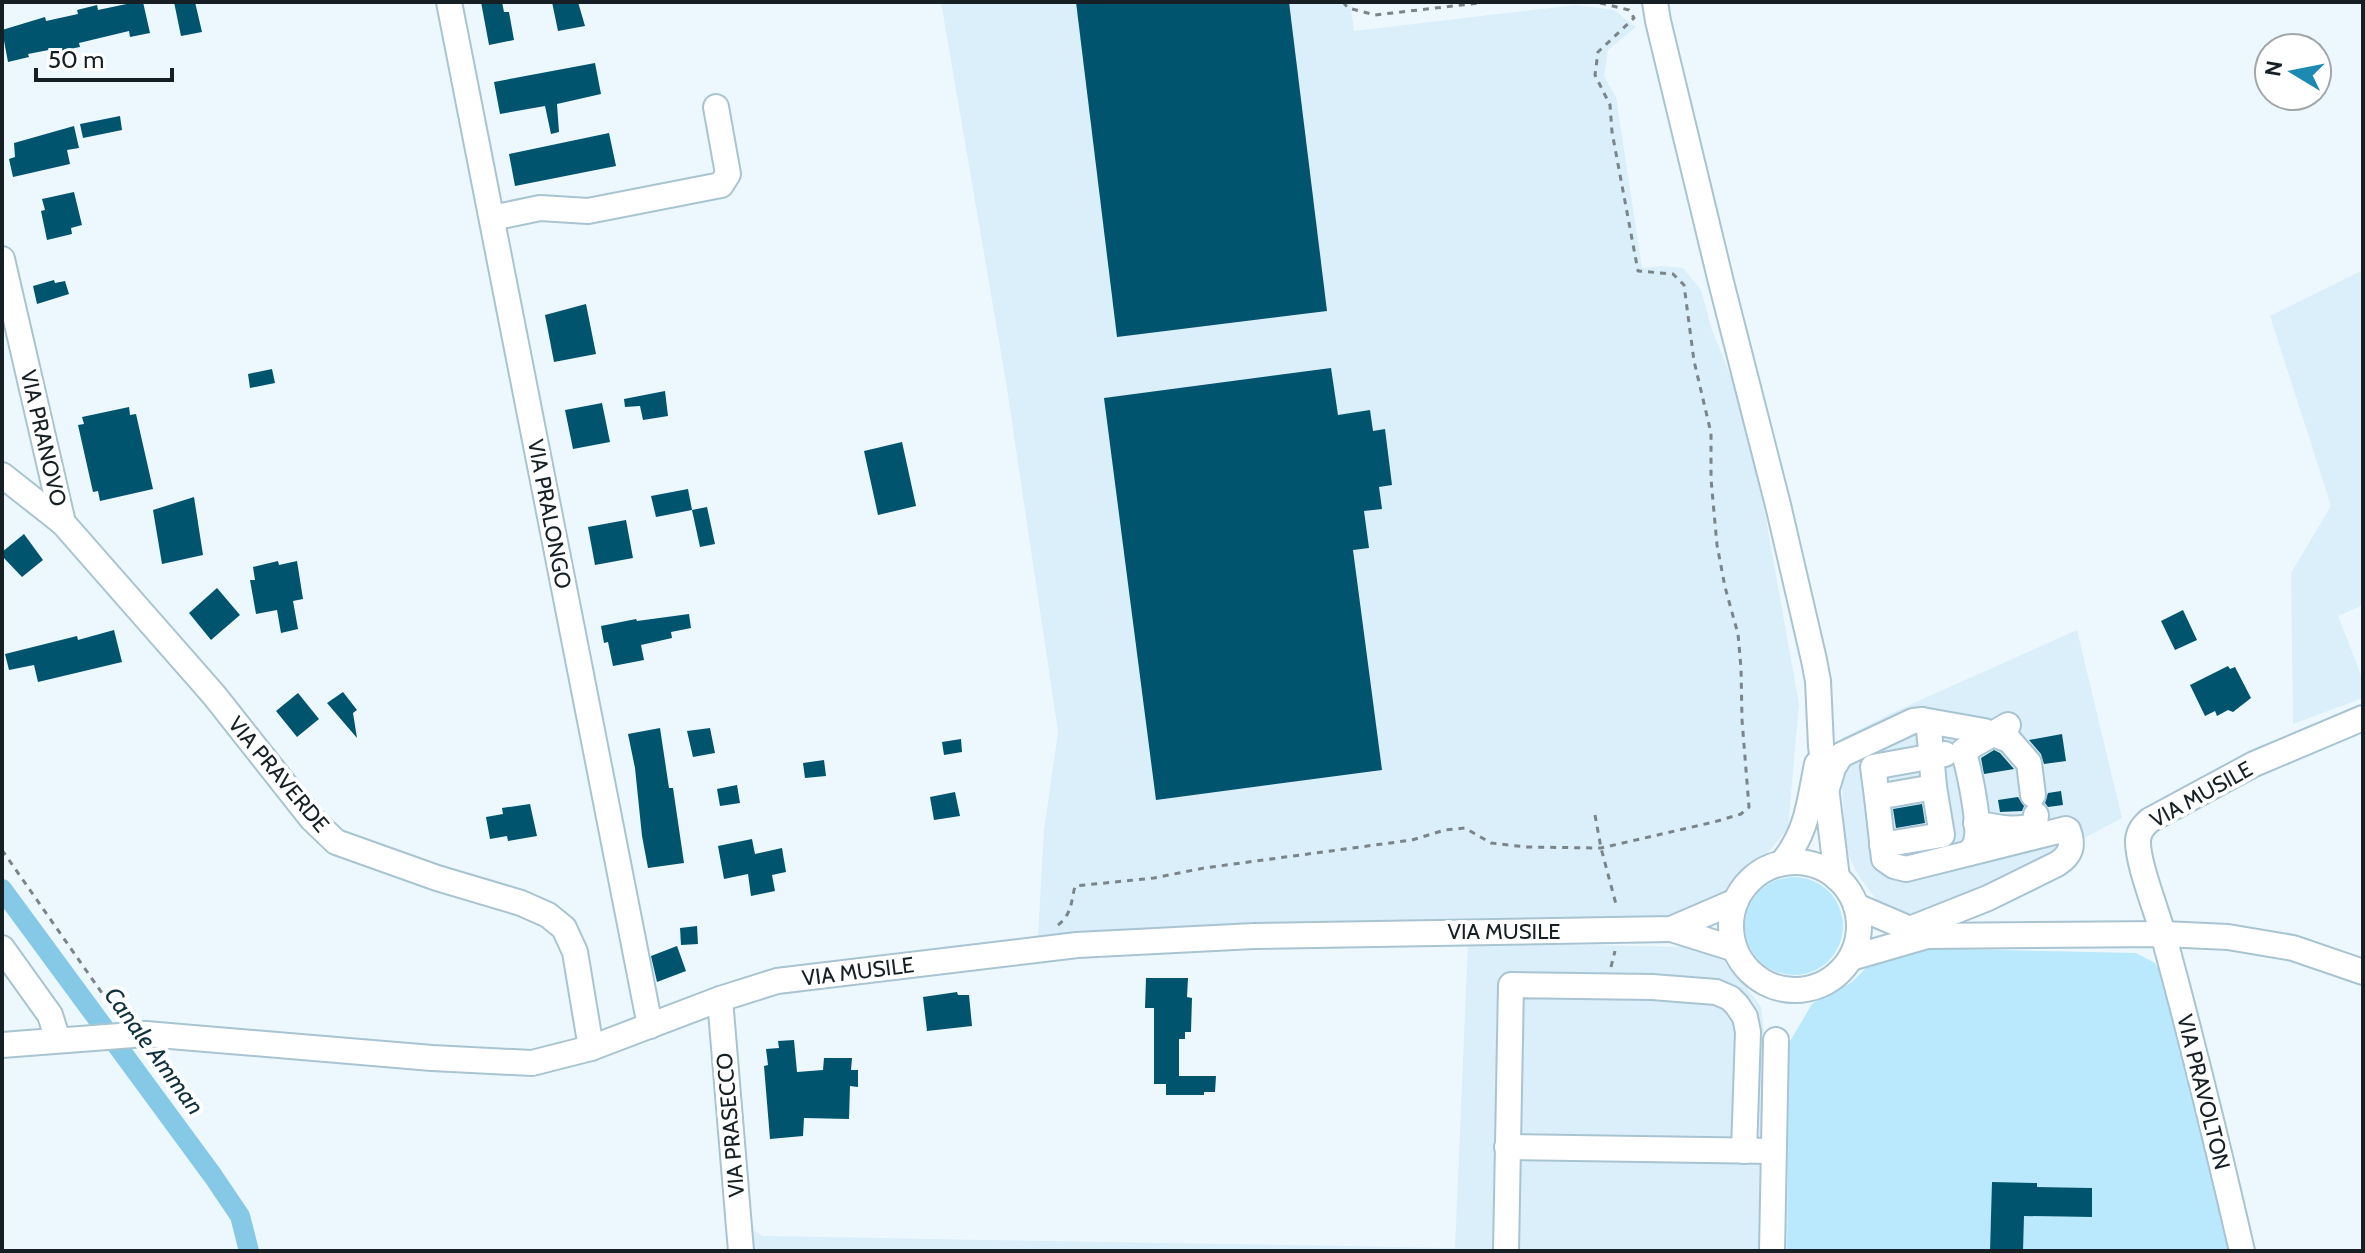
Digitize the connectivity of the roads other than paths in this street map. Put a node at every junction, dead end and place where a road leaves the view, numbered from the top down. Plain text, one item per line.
1 (449, 2) edge
2 (1655, 2) edge
3 (716, 107) dead end
4 (492, 218) junction
5 (2, 259) edge
6 (2, 475) edge
7 (63, 523) junction
8 (2363, 718) edge
9 (1922, 720) junction
10 (2001, 730) junction
11 (1821, 746) junction
12 (1963, 751) junction
13 (1934, 787) junction
14 (1828, 788) junction
15 (1879, 813) junction
16 (2036, 813) junction
17 (1976, 823) junction
18 (1969, 853) junction
19 (1782, 863) junction
20 (1837, 878) junction
21 (1736, 901) junction
22 (1856, 906) junction
23 (1671, 929) junction
24 (1918, 933) junction
25 (2164, 934) junction
26 (2, 948) edge
27 (1735, 949) junction
28 (1851, 958) junction
29 (2363, 972) edge
30 (720, 999) junction
31 (650, 1026) junction
32 (66, 1040) junction
33 (1776, 1040) dead end
34 (2, 1045) edge
35 (591, 1048) junction
36 (1507, 1147) junction
37 (1744, 1151) junction
38 (1773, 1151) junction
39 (741, 1251) edge
40 (1506, 1251) edge
41 (1772, 1251) edge
42 (2242, 1251) edge

1 - 4 street, VIA PRALONGO
2 - 11 street
3 - 4 street
4 - 31 street, VIA PRALONGO
5 - 7 street, VIA PRANOVO
6 - 7 street, VIA PRAVERDE
7 - 35 street, VIA PRAVERDE
8 - 25 street, VIA MUSILE
9 - 10 street
9 - 13 street
9 - 14 street
10 - 12 street
10 - 16 street
11 - 14 street
11 - 19 street
12 - 13 street
12 - 17 street
13 - 15 street
13 - 15 street
13 - 15 street
14 - 20 street
15 - 18 street
16 - 17 street
16 - 18 street
16 - 24 street
17 - 18 street
19 - 20 street
19 - 21 street
20 - 22 street
21 - 23 street
21 - 27 street
22 - 24 street
22 - 28 street
23 - 27 street
23 - 30 street, VIA MUSILE
24 - 25 street
24 - 28 street
25 - 29 street
25 - 42 street, VIA PRAVOLTON
26 - 32 street
27 - 28 street
30 - 31 street, VIA MUSILE
30 - 39 street, VIA PRASECCO
31 - 35 street, VIA MUSILE
32 - 34 street, VIA MUSILE
32 - 35 street, VIA MUSILE
33 - 38 street
36 - 37 street
36 - 37 street
36 - 40 street
37 - 38 street
38 - 41 street

